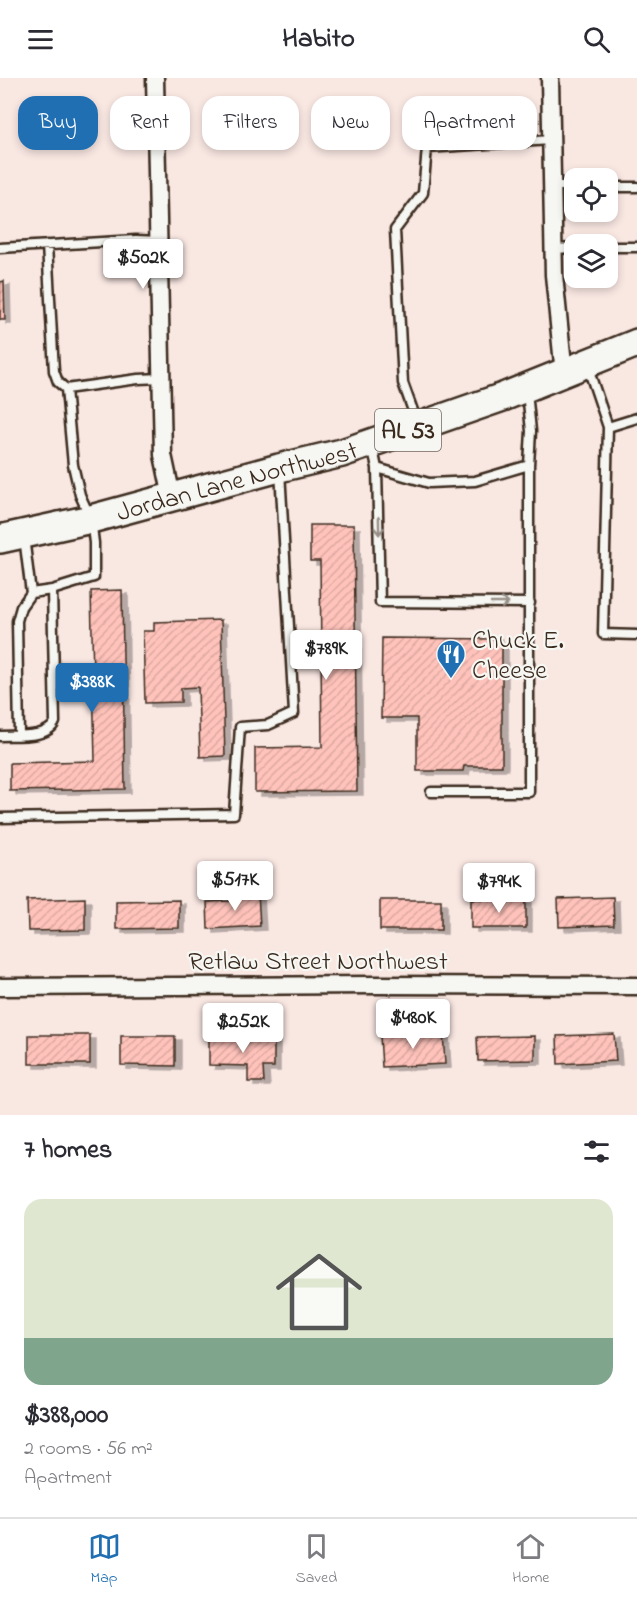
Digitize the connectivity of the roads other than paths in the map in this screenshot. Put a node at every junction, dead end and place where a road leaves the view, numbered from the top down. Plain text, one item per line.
1 (155, 78) edge
2 (550, 78) edge
3 (551, 140) junction
4 (552, 186) junction
5 (564, 186) edge
6 (618, 187) edge
7 (637, 187) edge
8 (159, 241) junction
9 (47, 245) junction
10 (637, 247) edge
11 (0, 248) edge
12 (564, 248) edge
13 (618, 248) edge
14 (554, 249) junction
15 (637, 343) edge
16 (575, 369) junction
17 (162, 378) junction
18 (526, 388) junction
19 (66, 389) junction
20 (637, 418) edge
21 (418, 426) junction
22 (608, 427) junction
23 (374, 456) junction
24 (529, 465) junction
25 (279, 468) junction
26 (172, 496) junction
27 (91, 519) junction
28 (12, 536) edge
29 (52, 590) junction
30 (31, 593) junction
31 (530, 603) junction
32 (637, 634) edge
33 (19, 735) junction
34 (0, 736) edge
35 (431, 792) dead end
36 (0, 818) edge
37 (637, 986) edge
38 (0, 987) edge

1 - 8 street
2 - 3 street
3 - 4 street
3 - 21 lane
4 - 5 lane
4 - 14 street
6 - 7 lane
8 - 9 lane
8 - 17 street
9 - 11 lane
9 - 19 lane
10 - 13 lane
12 - 14 lane
14 - 16 street
15 - 16 main road, Jordan Lane Northwest / AL 53
16 - 18 main road, Jordan Lane Northwest / AL 53
16 - 22 lane
17 - 19 lane
17 - 26 street
18 - 21 main road, Jordan Lane Northwest / AL 53
18 - 24 lane
19 - 27 lane
20 - 22 lane
21 - 23 main road, Jordan Lane Northwest / AL 53
22 - 32 lane
23 - 24 lane
23 - 25 main road, Jordan Lane Northwest / AL 53
23 -> 31 lane
24 - 31 lane
25 - 26 main road, Jordan Lane Northwest / AL 53
25 - 36 lane
26 - 27 main road, Jordan Lane Northwest / AL 53
27 - 28 main road, Jordan Lane Northwest / AL 53
27 - 29 lane
28 - 30 lane
29 - 30 lane
29 - 33 lane
30 - 33 lane
31 - 35 lane
33 - 34 lane
37 - 38 street, Retlaw Street Northwest

